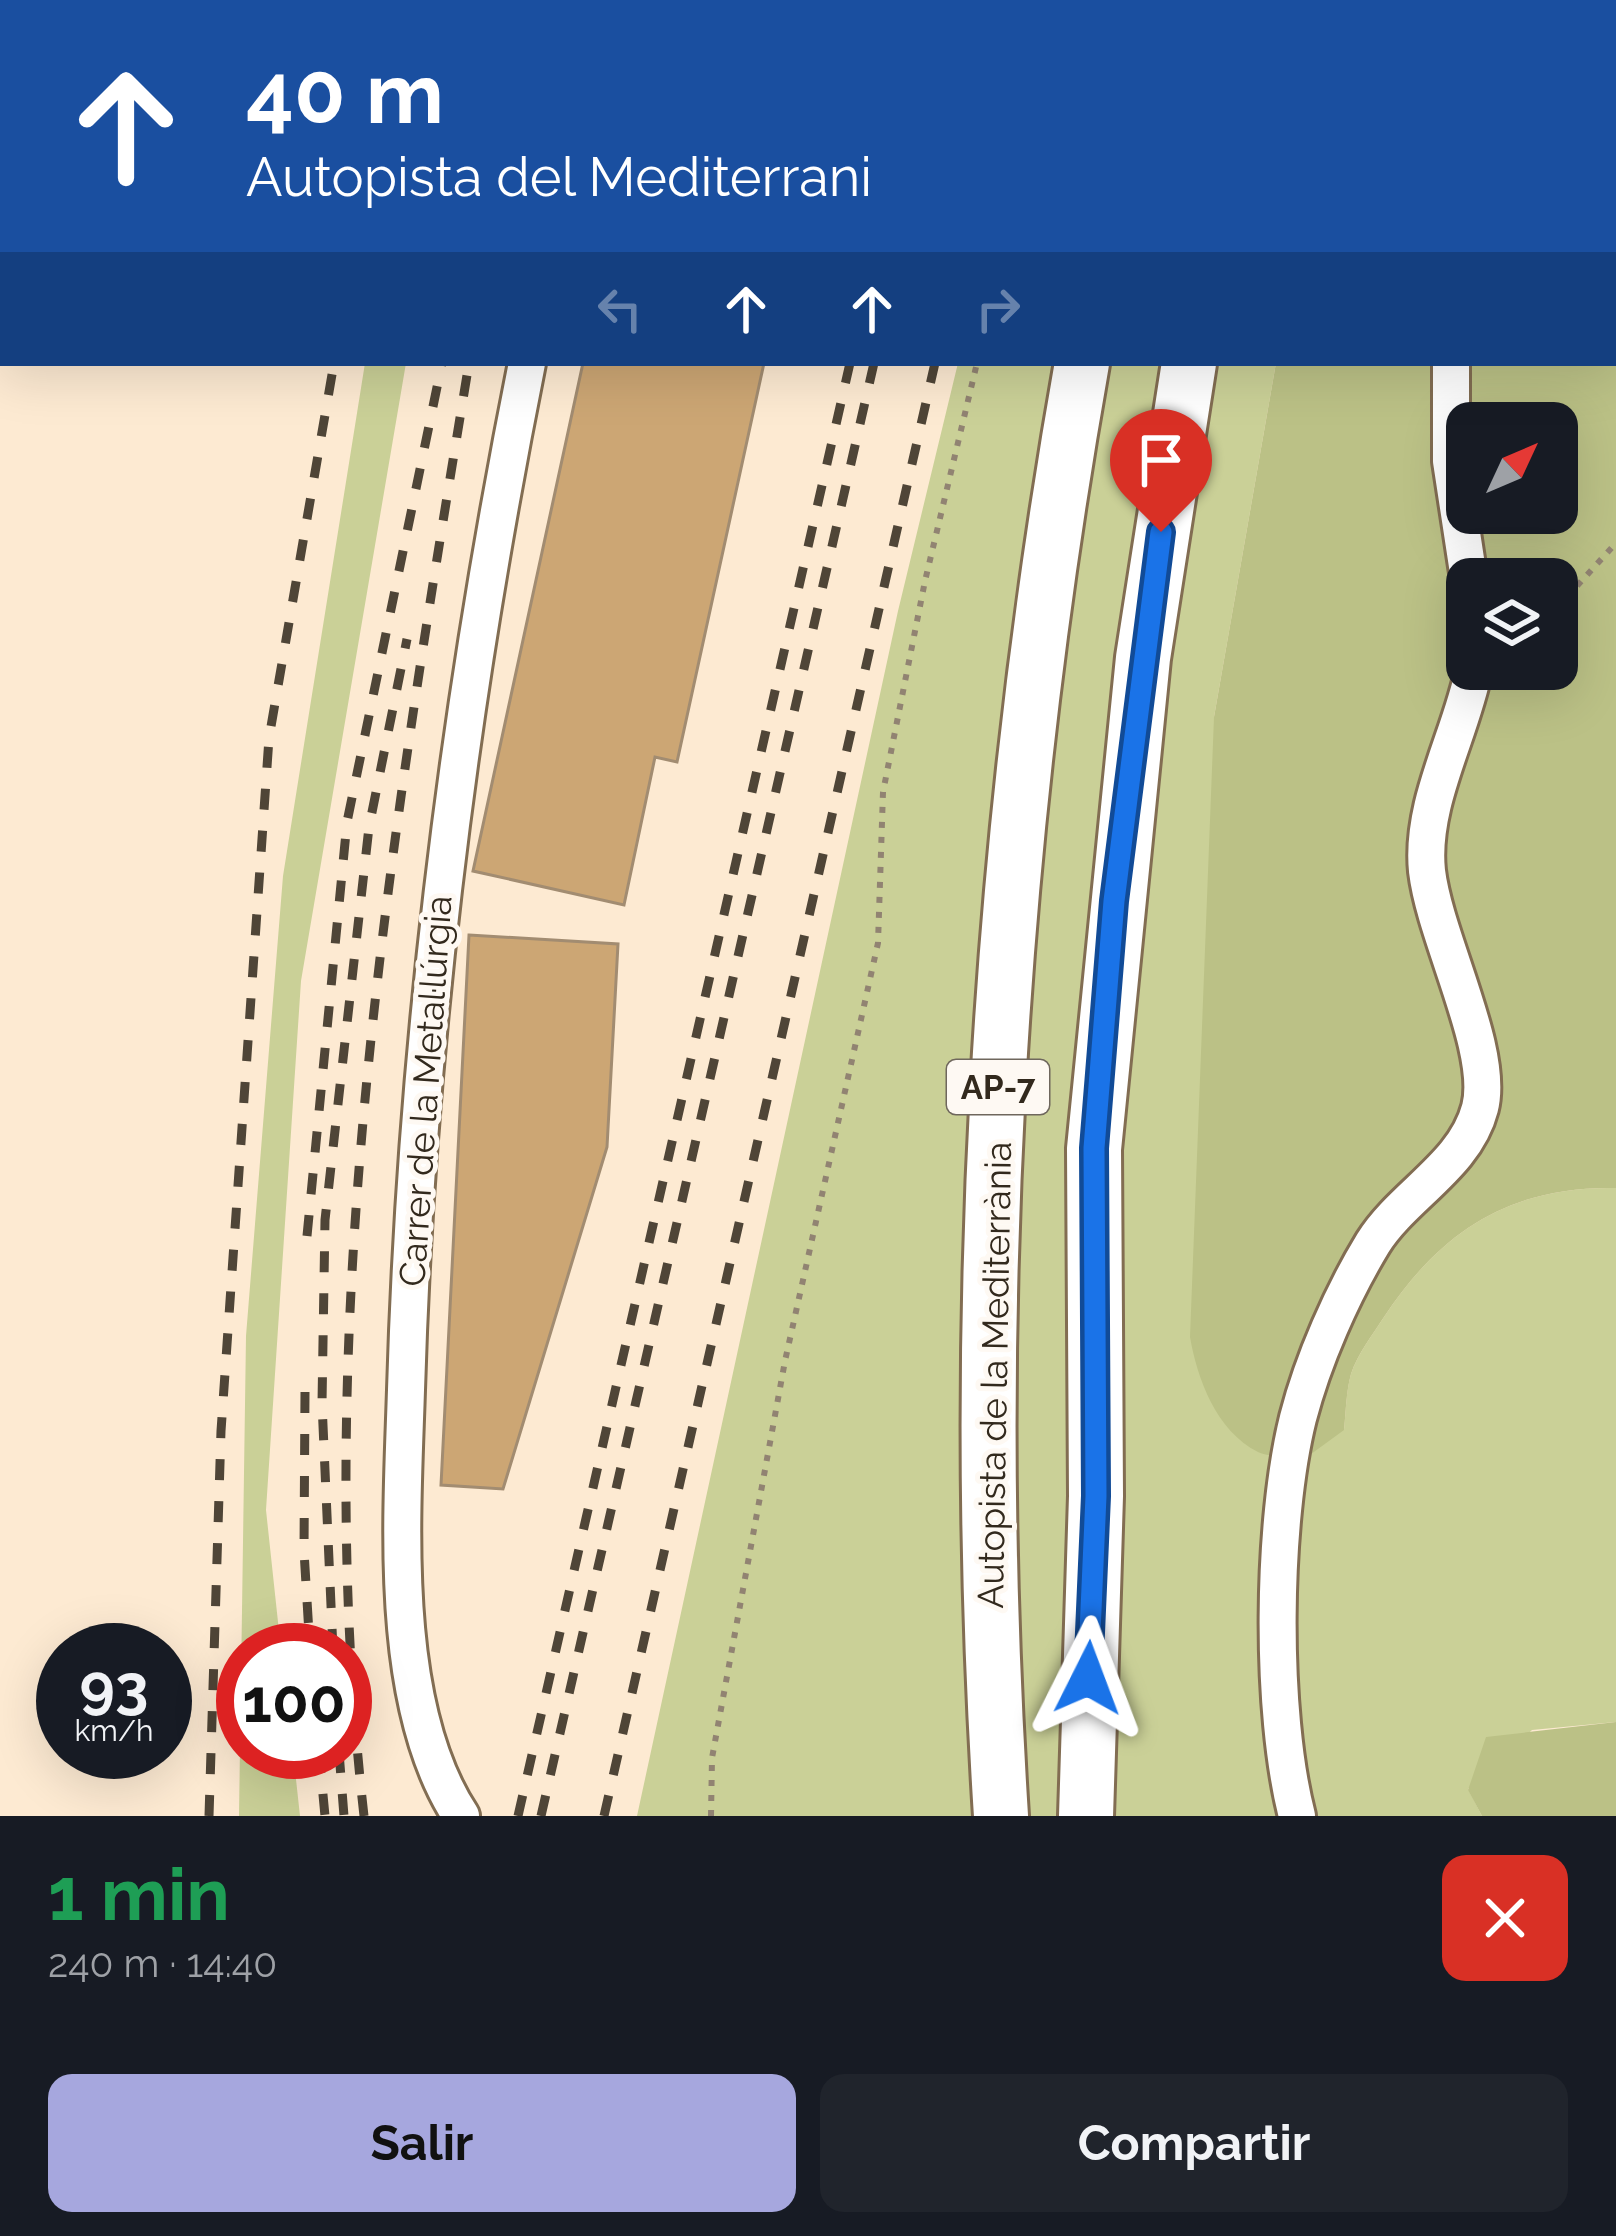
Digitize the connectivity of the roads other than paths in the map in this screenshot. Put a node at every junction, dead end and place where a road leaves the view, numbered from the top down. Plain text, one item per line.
1 (526, 366) edge
2 (1082, 366) edge
3 (1189, 366) edge
4 (1451, 366) edge
5 (1466, 558) edge
6 (1470, 690) edge
7 (1096, 1496) junction
8 (461, 1816) edge
9 (1000, 1816) edge
10 (1086, 1816) edge
11 (1122, 1816) edge
12 (1297, 1816) edge

1 - 8 street, Carrer de la Metal·lúrgia
2 - 9 highway, Autopista de la Mediterrània / AP-7
3 - 7 highway, AP-7
4 - 5 street
6 - 12 street
7 - 10 highway
7 - 11 highway, AP-7

